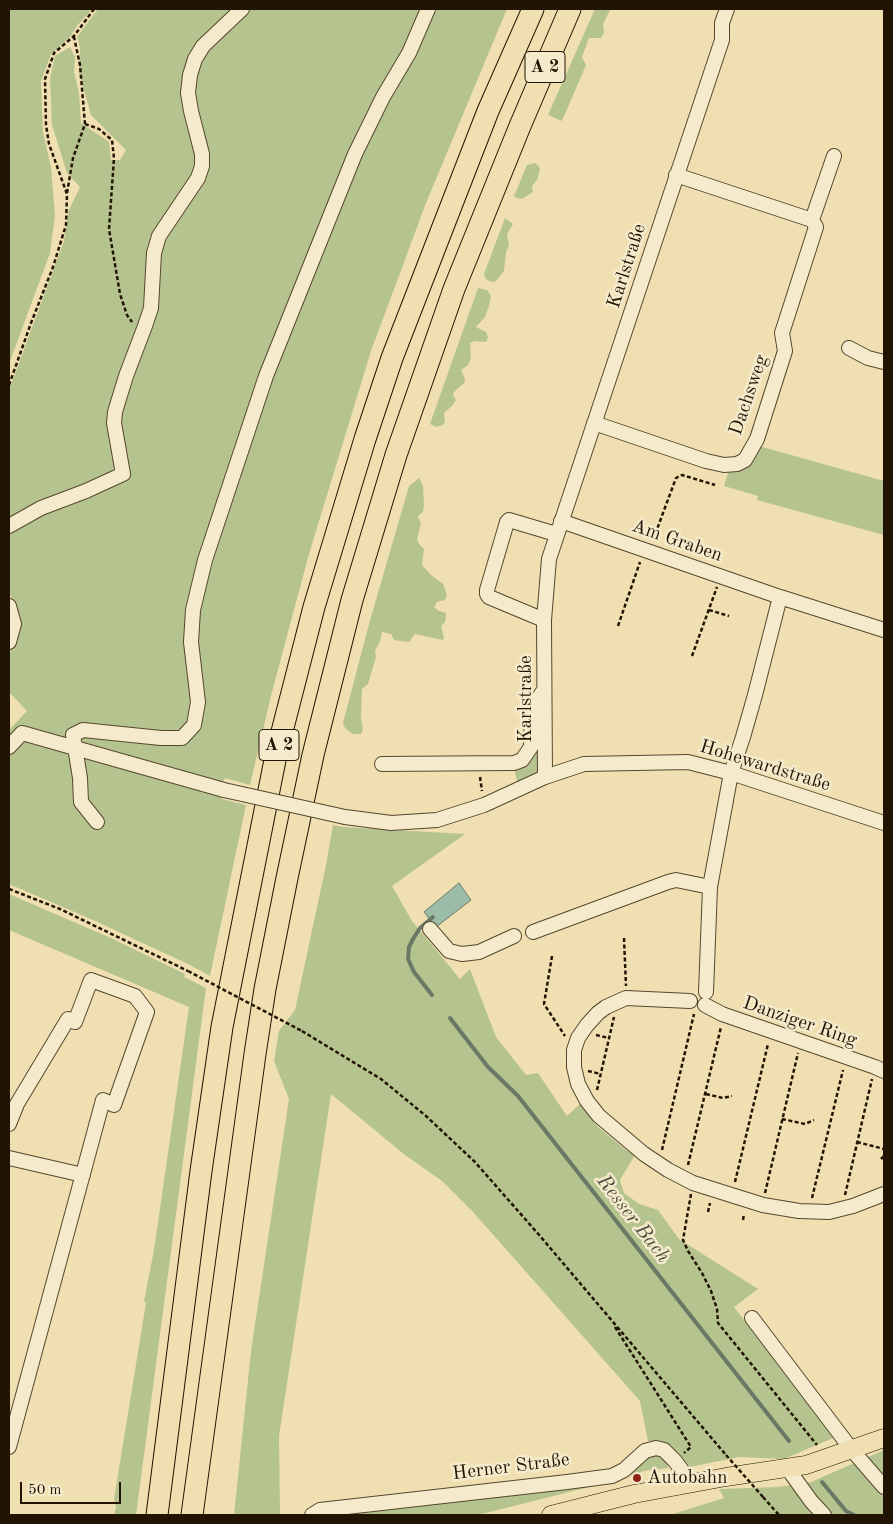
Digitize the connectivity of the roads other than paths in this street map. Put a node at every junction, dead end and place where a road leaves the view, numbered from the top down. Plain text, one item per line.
1 (242, 9) edge
2 (428, 9) edge
3 (533, 9) edge
4 (570, 9) edge
5 (727, 9) edge
6 (834, 156) dead end
7 (676, 175) junction
8 (812, 220) junction
9 (848, 348) dead end
10 (884, 362) edge
11 (594, 423) junction
12 (9, 526) edge
13 (559, 528) junction
14 (780, 597) junction
15 (9, 606) edge
16 (544, 620) junction
17 (884, 630) edge
18 (9, 642) edge
19 (544, 690) junction
20 (9, 747) edge
21 (76, 748) junction
22 (382, 764) dead end
23 (731, 773) junction
24 (545, 777) junction
25 (97, 822) dead end
26 (884, 823) edge
27 (710, 887) junction
28 (430, 930) dead end
29 (532, 932) dead end
30 (514, 936) dead end
31 (699, 1001) junction
32 (879, 1069) edge
33 (13, 1103) edge
34 (9, 1124) edge
35 (9, 1158) edge
36 (83, 1175) junction
37 (884, 1194) edge
38 (752, 1318) dead end
39 (884, 1438) edge
40 (9, 1446) edge
41 (852, 1450) junction
42 (788, 1469) junction
43 (692, 1484) junction
44 (884, 1487) edge
45 (157, 1515) edge
46 (192, 1515) edge
47 (312, 1515) edge
48 (551, 1515) edge
49 (824, 1515) edge

1 - 12 street
2 - 21 street
3 - 45 highway, A 2
4 - 46 highway, A 2
5 - 7 street, Karlstraße
6 - 8 street, Dachsweg
7 - 8 street
7 - 11 street, Karlstraße
8 - 11 street, Dachsweg
9 - 10 street
11 - 13 street, Karlstraße
13 - 14 street, Am Graben
13 - 16 street, Karlstraße
13 - 16 street
14 - 17 street, Am Graben
14 - 23 street
15 - 18 street
16 - 19 street, Karlstraße
19 - 22 street
19 - 24 street, Karlstraße
20 - 21 street, Hohewardstraße
21 - 24 street, Hohewardstraße, bridge
21 - 25 street
23 - 24 street, Hohewardstraße
23 - 26 street, Hohewardstraße
23 - 27 street
27 - 29 street
27 - 31 street
28 - 30 street
31 - 32 street, Danziger Ring
31 - 37 street, Danziger Ring
33 - 34 street
33 - 36 street
35 - 36 street
36 - 40 street
38 - 41 street
39 - 41 main road
41 - 42 main road
41 - 44 street
42 - 43 main road
42 - 49 street
43 - 47 street, Herner Straße
43 - 48 main road

